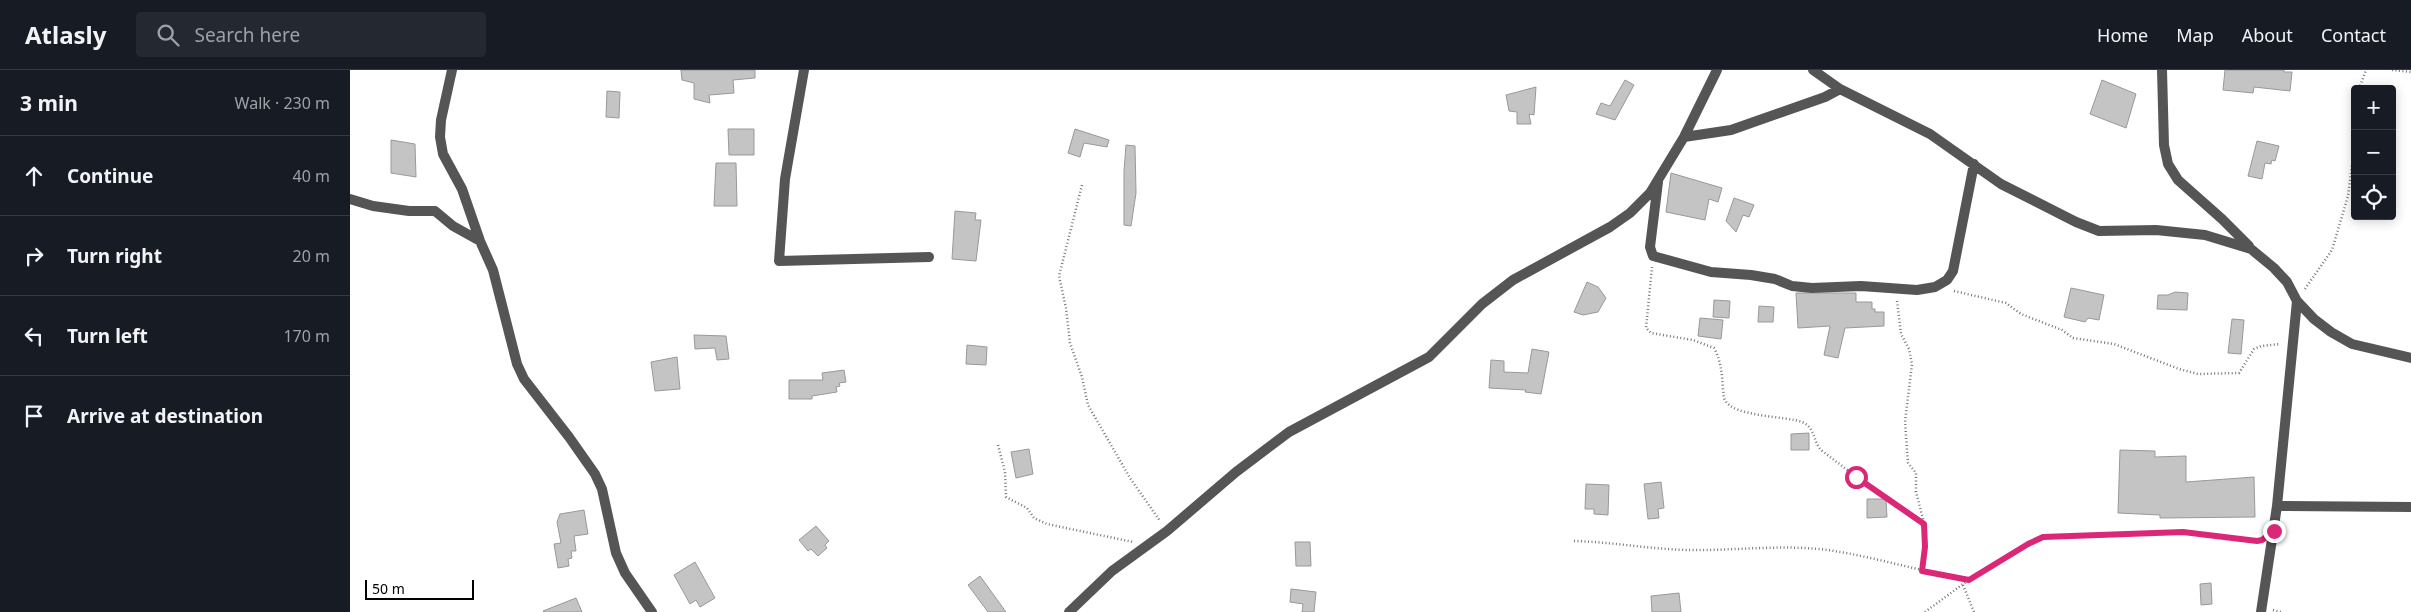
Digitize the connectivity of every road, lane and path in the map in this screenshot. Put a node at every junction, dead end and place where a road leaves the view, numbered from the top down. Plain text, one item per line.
1 (452, 70) edge
2 (804, 70) edge
3 (1717, 70) edge
4 (1813, 70) edge
5 (2162, 70) edge
6 (2366, 70) edge
7 (2392, 70) edge
8 (2411, 72) edge
9 (2360, 85) edge
10 (1840, 89) junction
11 (1684, 137) junction
12 (1974, 164) junction
13 (2351, 173) edge
14 (1658, 178) junction
15 (1082, 185) dead end
16 (350, 199) edge
17 (480, 241) junction
18 (2251, 249) junction
19 (1654, 256) junction
20 (929, 257) dead end
21 (1935, 287) junction
22 (1895, 288) junction
23 (2297, 301) junction
24 (2293, 343) junction
25 (2411, 358) edge
26 (998, 445) dead end
27 (2277, 506) junction
28 (2411, 507) edge
29 (1924, 524) junction
30 (1167, 531) junction
31 (2274, 531) junction
32 (1574, 541) dead end
33 (1144, 546) junction
34 (1922, 571) junction
35 (1969, 580) junction
36 (1963, 585) junction
37 (652, 612) edge
38 (1068, 612) edge
39 (1925, 612) edge
40 (1974, 612) edge
41 (2261, 612) edge

1 - 17 street
2 - 20 street
3 - 11 street
4 - 10 street
5 - 18 street
6 - 9 path
7 - 8 path
10 - 11 street
10 - 12 street
11 - 14 street
12 - 18 street
12 - 21 street
13 - 23 path
14 - 19 street
14 - 30 street
15 - 30 path
16 - 17 street
17 - 37 street
18 - 23 street
19 - 22 street
19 - 29 path
21 - 22 street
21 - 24 path
22 - 29 path
23 - 24 street
23 - 25 street
24 - 27 street
26 - 33 path
27 - 28 street
27 - 31 street
29 - 34 path
30 - 33 street
31 - 35 path
31 - 41 street
32 - 34 path
33 - 38 street
34 - 35 path
35 - 36 path
36 - 39 path
36 - 40 path

